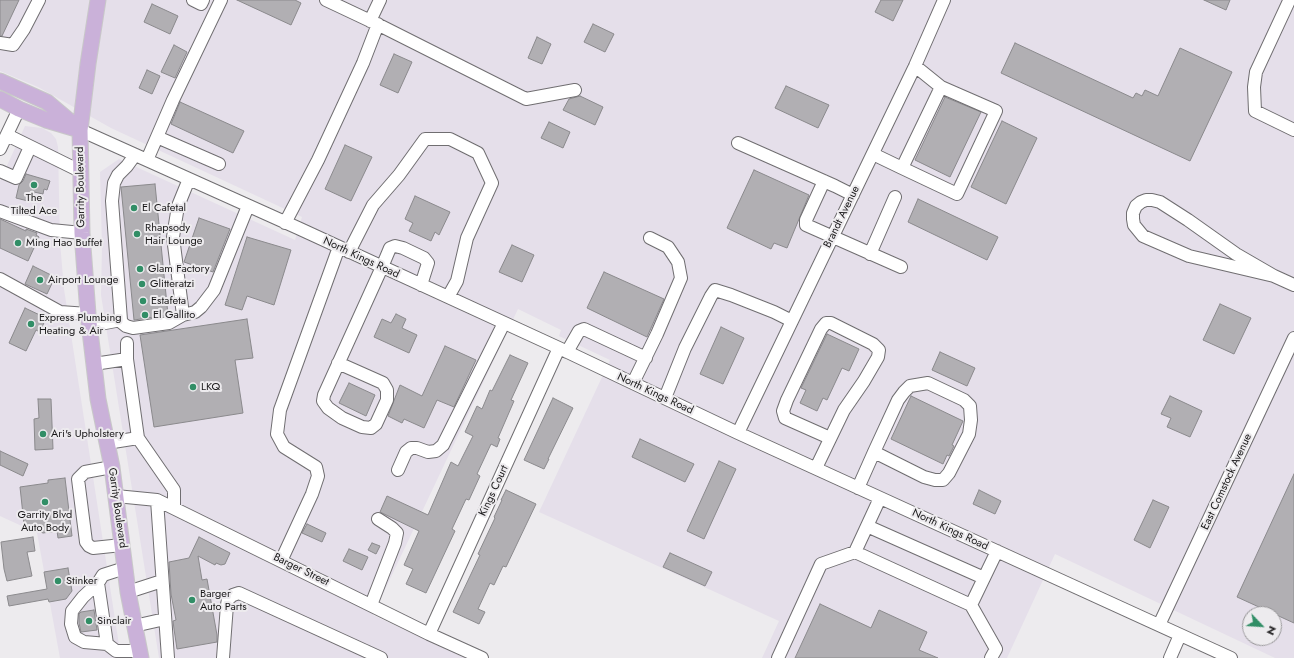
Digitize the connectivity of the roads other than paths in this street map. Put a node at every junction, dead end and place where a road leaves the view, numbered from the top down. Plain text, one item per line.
1 (39, 0) edge
2 (98, 0) edge
3 (194, 0) edge
4 (203, 0) edge
5 (221, 0) edge
6 (326, 0) edge
7 (380, 0) edge
8 (944, 0) edge
9 (1289, 1) edge
10 (374, 22) junction
11 (0, 43) edge
12 (915, 66) junction
13 (0, 81) edge
14 (941, 87) junction
15 (575, 90) dead end
16 (0, 99) edge
17 (19, 109) junction
18 (80, 130) junction
19 (1294, 130) edge
20 (7, 135) junction
21 (157, 137) junction
22 (738, 143) dead end
23 (30, 147) junction
24 (0, 149) edge
25 (873, 154) junction
26 (135, 155) junction
27 (147, 160) junction
28 (219, 164) dead end
29 (902, 168) junction
30 (0, 170) edge
31 (80, 171) junction
32 (189, 179) junction
33 (824, 181) junction
34 (853, 195) junction
35 (895, 196) dead end
36 (248, 206) junction
37 (0, 211) edge
38 (285, 223) junction
39 (82, 233) junction
40 (832, 237) junction
41 (650, 238) dead end
42 (344, 250) junction
43 (870, 254) junction
44 (382, 267) junction
45 (901, 267) dead end
46 (1274, 276) junction
47 (0, 279) edge
48 (1294, 284) edge
49 (421, 285) junction
50 (448, 297) junction
51 (183, 315) junction
52 (89, 320) junction
53 (120, 320) junction
54 (792, 322) junction
55 (504, 323) junction
56 (1294, 338) edge
57 (127, 343) dead end
58 (563, 350) junction
59 (646, 358) junction
60 (127, 359) junction
61 (338, 363) junction
62 (94, 364) junction
63 (633, 383) junction
64 (665, 398) junction
65 (738, 433) junction
66 (138, 438) junction
67 (830, 438) junction
68 (107, 443) junction
69 (874, 452) junction
70 (112, 467) junction
71 (816, 468) junction
72 (398, 470) dead end
73 (858, 488) junction
74 (116, 496) junction
75 (880, 498) junction
76 (157, 500) junction
77 (174, 508) junction
78 (378, 519) dead end
79 (867, 526) junction
80 (122, 545) junction
81 (997, 551) junction
82 (855, 552) junction
83 (281, 561) junction
84 (125, 568) junction
85 (984, 578) junction
86 (162, 581) junction
87 (98, 583) junction
88 (128, 592) junction
89 (371, 605) junction
90 (970, 605) junction
91 (165, 618) junction
92 (1160, 625) junction
93 (134, 626) junction
94 (429, 634) junction
95 (1180, 635) junction
96 (107, 644) junction
97 (140, 654) edge
98 (168, 658) edge
99 (223, 658) edge
100 (381, 658) edge
101 (482, 658) edge
102 (778, 658) edge
103 (992, 658) edge
104 (1170, 658) edge
105 (1231, 658) edge

1 - 11 street
2 - 18 main road, Garrity Boulevard
3 - 4 street
5 - 21 street
6 - 10 street
7 - 10 street
8 - 12 street, Brandt Avenue
9 - 19 street
10 - 15 street
10 - 38 street
12 - 14 street
12 - 25 street, Brandt Avenue
13 - 18 main road, North Kings Road
14 - 29 street
14 - 29 street
16 - 17 main road, North Kings Road
17 - 18 main road, North Kings Road
17 - 20 street
18 - 26 street, North Kings Road
18 - 31 main road, Garrity Boulevard
20 - 23 street
20 - 24 street
21 - 27 street
21 - 28 street
22 - 33 street
23 - 30 street
23 - 31 street
25 - 29 street
25 - 34 street, Brandt Avenue
26 - 27 street, North Kings Road
26 - 53 street
27 - 32 street, North Kings Road
31 - 39 main road, Garrity Boulevard
32 - 36 street, North Kings Road
32 - 51 street
33 - 34 street
33 - 40 street
34 - 40 street, Brandt Avenue
35 - 43 street
36 - 38 street, North Kings Road
36 - 51 street
37 - 39 street
38 - 42 street, North Kings Road
39 - 52 main road, Garrity Boulevard
40 - 43 street
40 - 54 street, Brandt Avenue
41 - 59 street
42 - 44 street, North Kings Road
42 - 50 street
42 - 83 street
43 - 45 street
44 - 49 street, North Kings Road
44 - 49 street
44 - 61 street
46 - 46 street
46 - 48 street
47 - 52 street
49 - 50 street, North Kings Road
50 - 55 street, North Kings Road
51 - 53 street
52 - 53 street
52 - 62 main road, Garrity Boulevard
54 - 64 street
54 - 65 street, Brandt Avenue
55 - 58 street, North Kings Road
55 - 72 street
56 - 92 street, East Comstock Avenue
57 - 60 street
58 - 59 street, Kings Court
58 - 63 street, North Kings Road
58 - 94 street, Kings Court
59 - 63 street
60 - 62 street
60 - 66 street
61 - 61 street
62 - 68 main road, Garrity Boulevard
63 - 64 street, North Kings Road
64 - 65 street, North Kings Road
65 - 71 street, North Kings Road
66 - 68 street
66 - 77 street
67 - 67 street
67 - 71 street
68 - 70 main road, Garrity Boulevard
69 - 69 street
69 - 73 street
70 - 74 main road, Garrity Boulevard
70 - 80 street
71 - 73 street, North Kings Road
73 - 75 street, North Kings Road
74 - 76 street, Barger Street
74 - 80 main road, Garrity Boulevard
75 - 79 street
75 - 81 street, North Kings Road
76 - 77 street, Barger Street
76 - 86 street
77 - 83 street, Barger Street
78 - 89 street
79 - 82 street
79 - 85 street
80 - 84 main road, Garrity Boulevard
81 - 85 street
81 - 92 street, North Kings Road
82 - 90 street
82 - 102 street
83 - 89 street, Barger Street
84 - 87 street
84 - 88 main road, Garrity Boulevard
85 - 90 street
86 - 88 street
86 - 91 street
87 - 96 street
87 - 96 street
88 - 93 main road, Garrity Boulevard
89 - 94 street, Barger Street
90 - 103 street
91 - 93 street
91 - 98 street
92 - 95 street, North Kings Road
93 - 97 main road, Garrity Boulevard
94 - 101 street, Barger Street
95 - 104 street
95 - 105 street, North Kings Road
96 - 97 street
99 - 100 street

